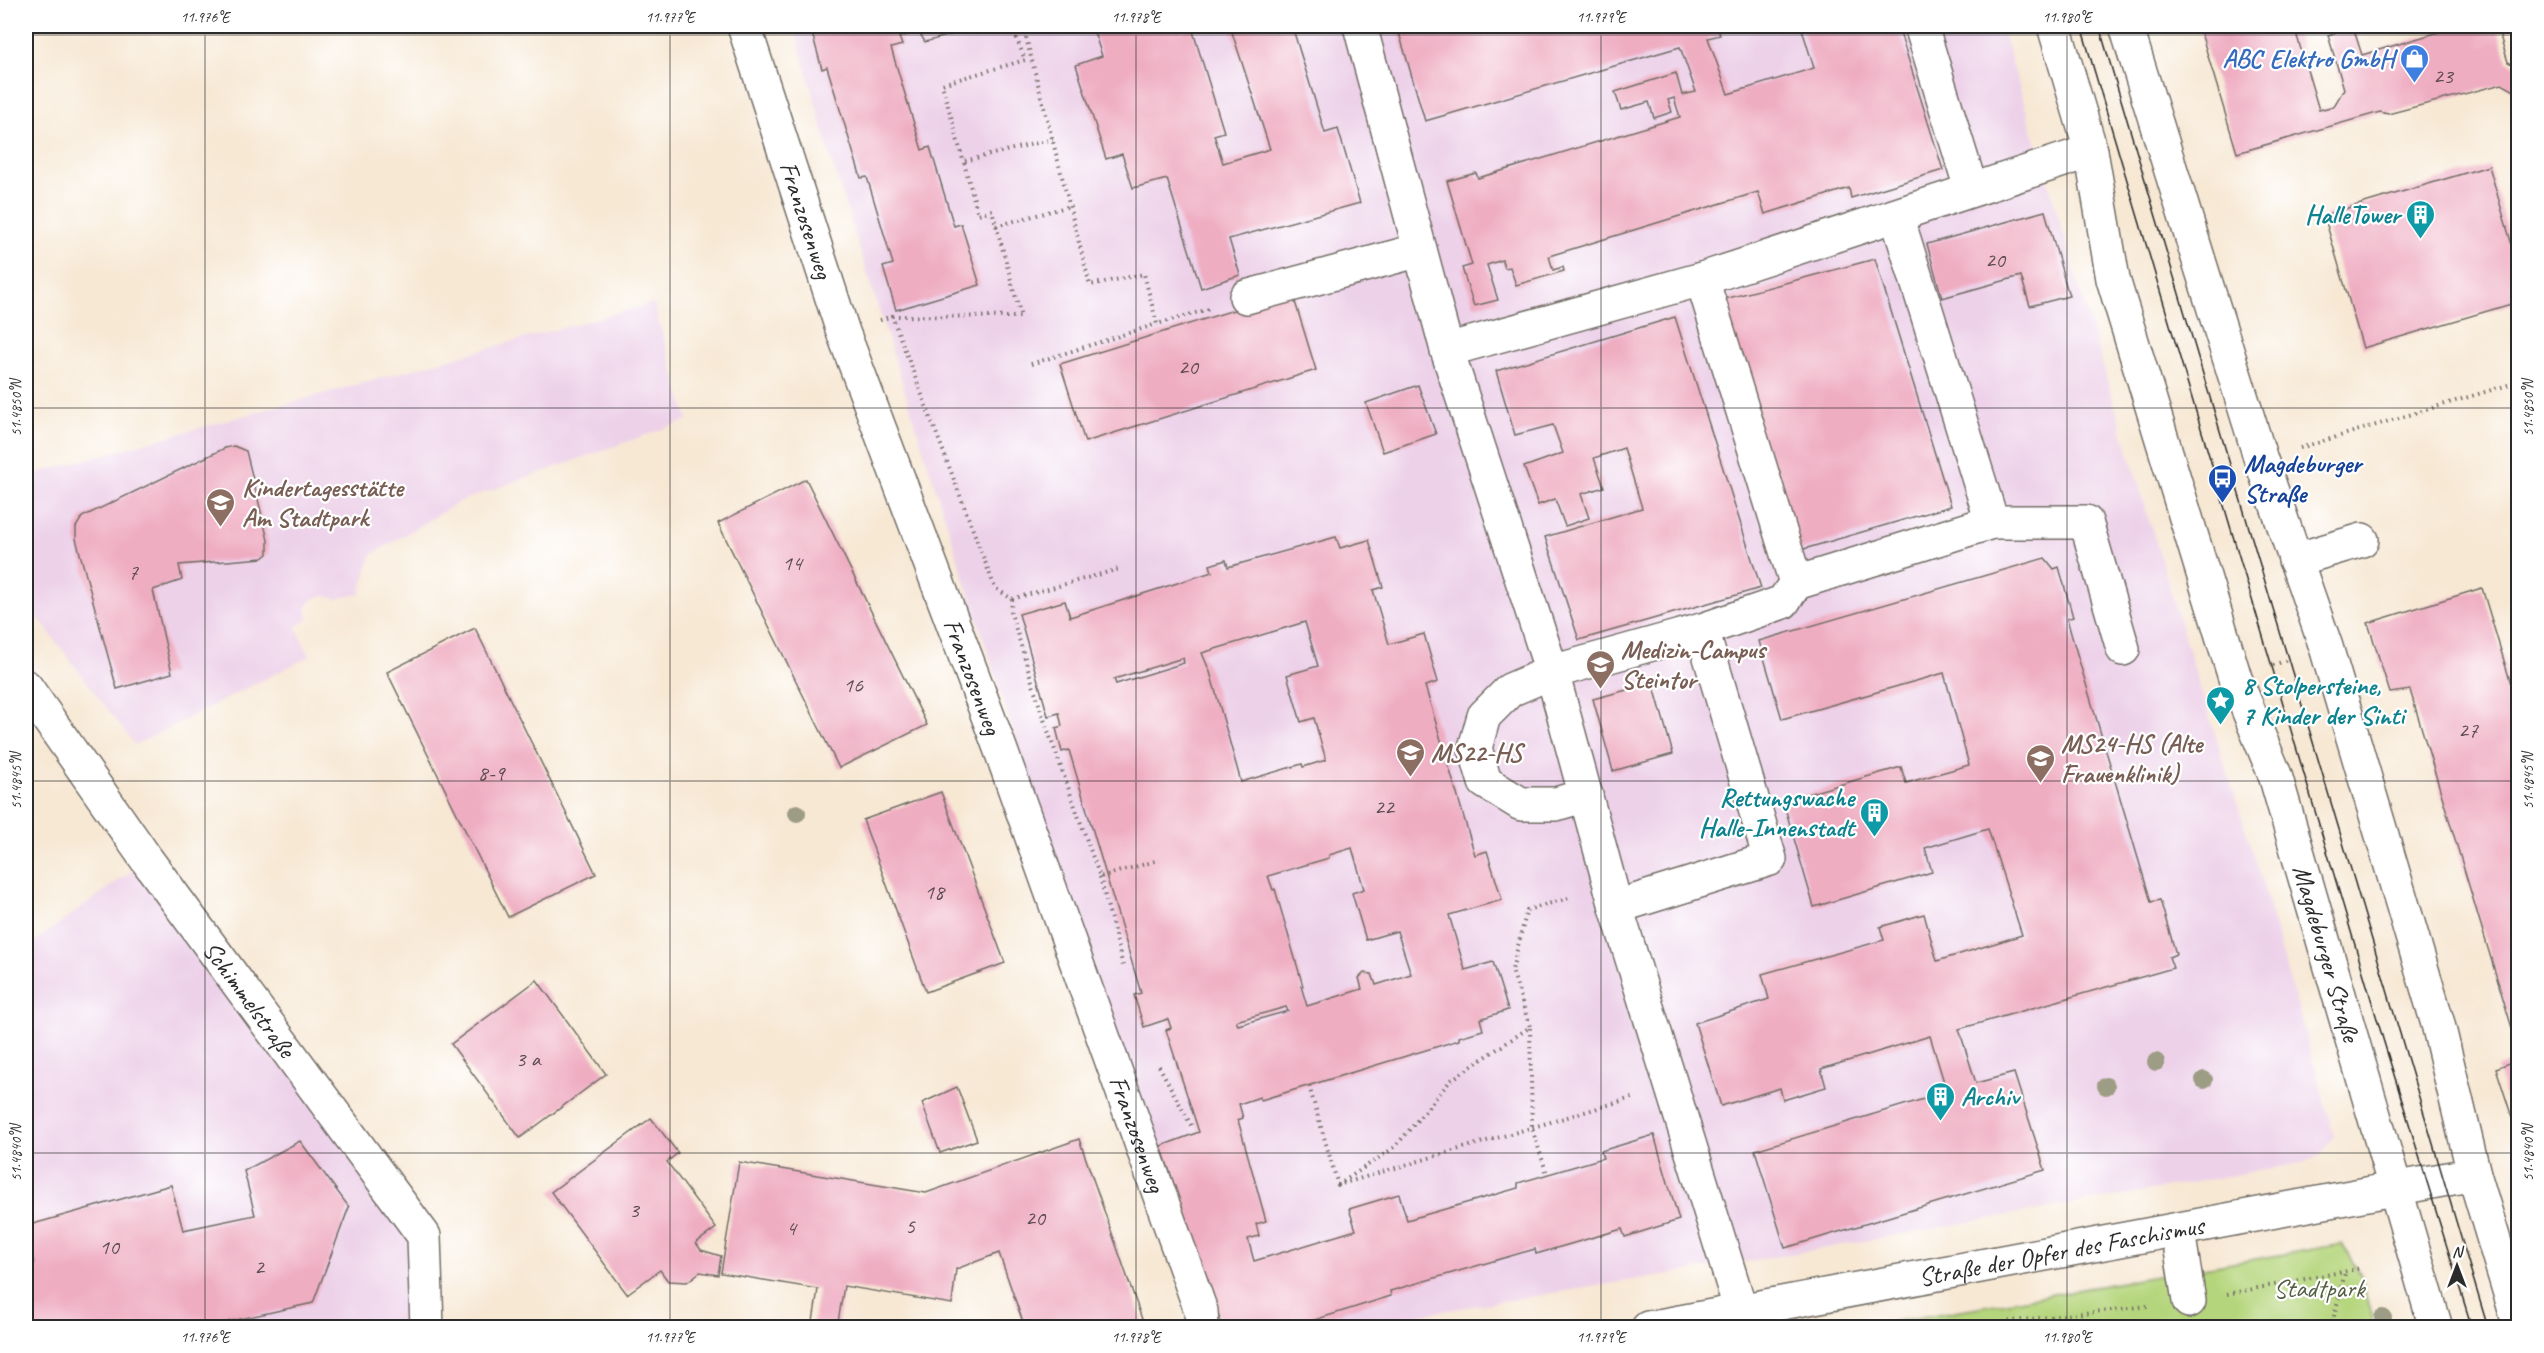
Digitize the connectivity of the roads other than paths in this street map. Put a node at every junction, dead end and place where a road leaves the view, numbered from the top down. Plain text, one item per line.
1 (744, 26) edge
2 (1360, 26) edge
3 (1921, 26) edge
4 (2054, 26) edge
5 (2126, 26) edge
6 (2091, 151) junction
7 (1971, 189) junction
8 (1896, 217) junction
9 (1420, 250) junction
10 (1702, 279) junction
11 (1246, 297) road end
12 (1447, 350) junction
13 (1992, 522) junction
14 (2362, 540) dead end
15 (2295, 560) junction
16 (1796, 583) junction
17 (1702, 630) junction
18 (2123, 649) dead end
19 (1552, 672) junction
20 (26, 687) edge
21 (1586, 795) junction
22 (1613, 896) junction
23 (2474, 1174) junction
24 (2395, 1189) junction
25 (2178, 1231) junction
26 (2189, 1301) road end
27 (1741, 1311) junction
28 (2518, 1320) edge
29 (427, 1328) edge
30 (1202, 1328) edge
31 (1648, 1328) edge
32 (2436, 1328) edge

1 - 30 street, Franzosenweg
2 - 9 street
3 - 7 street
4 - 6 street, Magdeburger Straße
5 - 15 street
6 - 7 street
6 - 24 street, Magdeburger Straße
7 - 8 street
8 - 10 street
8 - 13 street
9 - 11 street
9 - 12 street
10 - 12 street
10 - 16 street
12 - 19 street
13 - 16 street
13 - 18 street
14 - 15 street
15 - 23 street
16 - 17 street
17 - 19 street
17 - 22 street
19 - 21 street
19 - 21 street
20 - 29 street, Schimmelstraße
21 - 22 street
22 - 27 street
23 - 24 street, Straße der Opfer des Faschismus
23 - 28 street
24 - 25 street, Straße der Opfer des Faschismus
24 - 32 street, Magdeburger Straße
25 - 26 street
25 - 27 street, Straße der Opfer des Faschismus
27 - 31 street, Straße der Opfer des Faschismus

